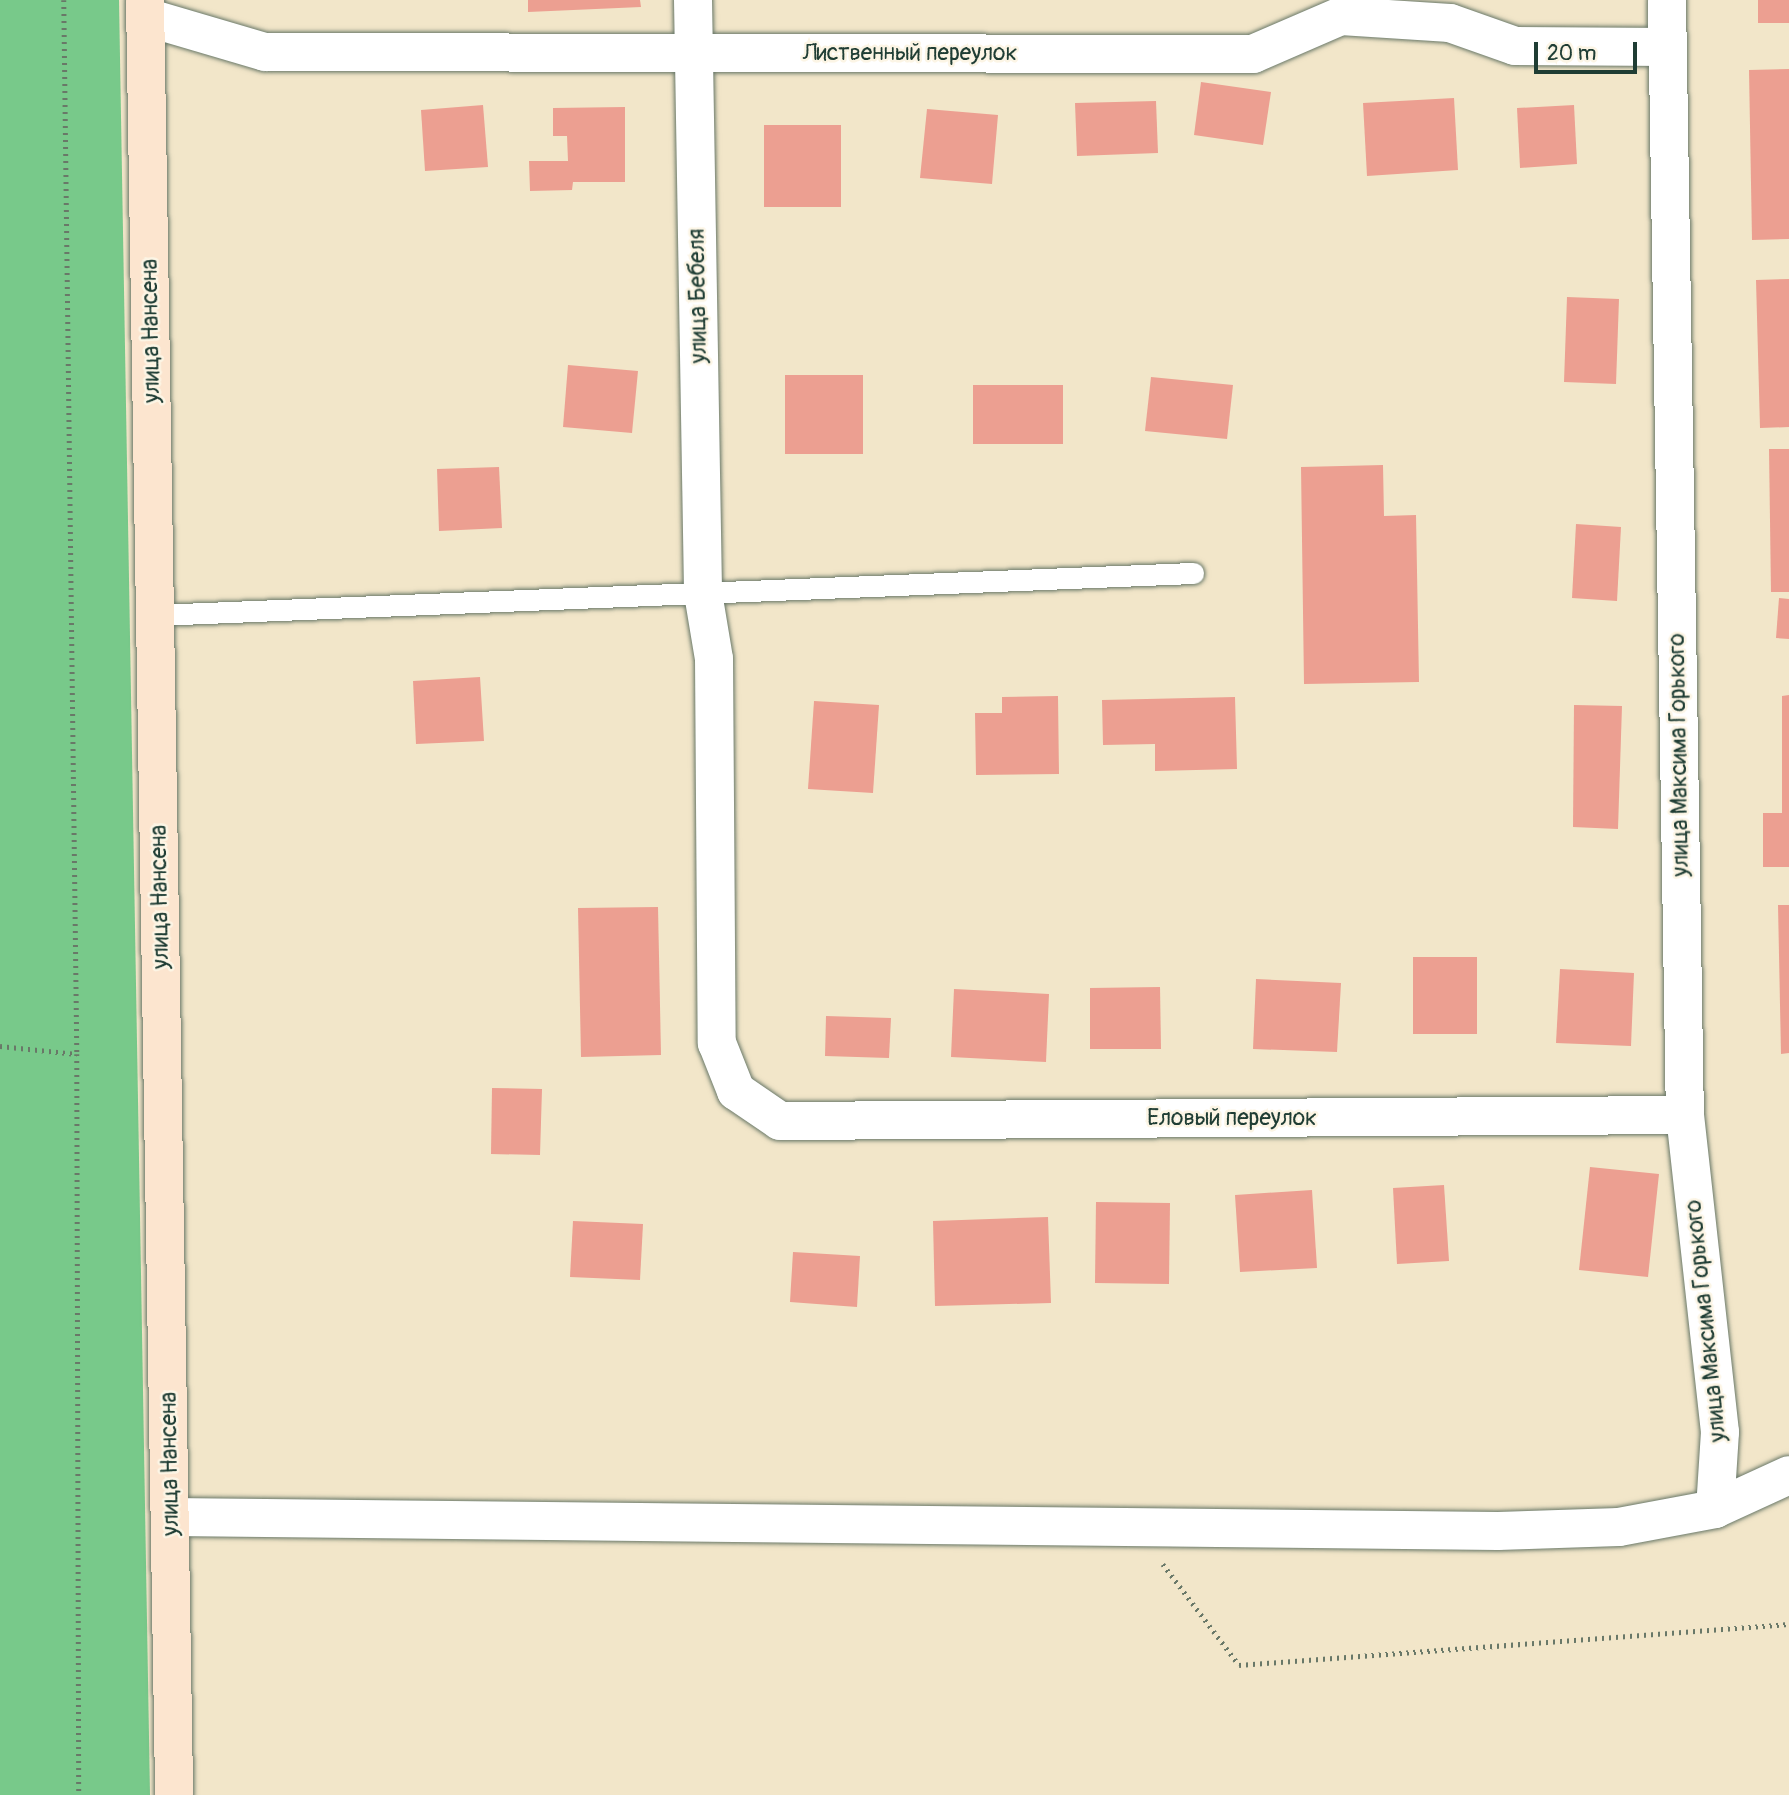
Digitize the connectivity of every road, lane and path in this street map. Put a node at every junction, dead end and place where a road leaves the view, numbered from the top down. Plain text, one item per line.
1 (64, 0) edge
2 (693, 0) edge
3 (1667, 0) edge
4 (145, 9) edge
5 (1668, 47) junction
6 (694, 53) junction
7 (1193, 573) dead end
8 (703, 593) junction
9 (156, 615) junction
10 (0, 1046) edge
11 (77, 1054) junction
12 (1685, 1115) junction
13 (780, 1121) joint
14 (1789, 1475) edge
15 (1715, 1509) junction
16 (171, 1517) junction
17 (1133, 1524) junction
18 (1789, 1624) edge
19 (79, 1795) edge
20 (174, 1795) edge

1 - 11 path
2 - 6 street, улица Бебеля
3 - 5 street, улица Максима Горького
4 - 6 street, Лиственный переулок
4 - 9 main road, улица Нансена
5 - 6 street, Лиственный переулок
5 - 12 street, улица Максима Горького
6 - 8 street, улица Бебеля
7 - 8 lane
8 - 9 lane
8 - 13 street, улица Бебеля
9 - 16 main road, улица Нансена
10 - 11 path
11 - 19 path
12 - 13 street, Еловый переулок
12 - 15 street, улица Максима Горького
14 - 15 street
15 - 17 street
16 - 17 street
16 - 20 main road, улица Нансена
17 - 18 path

